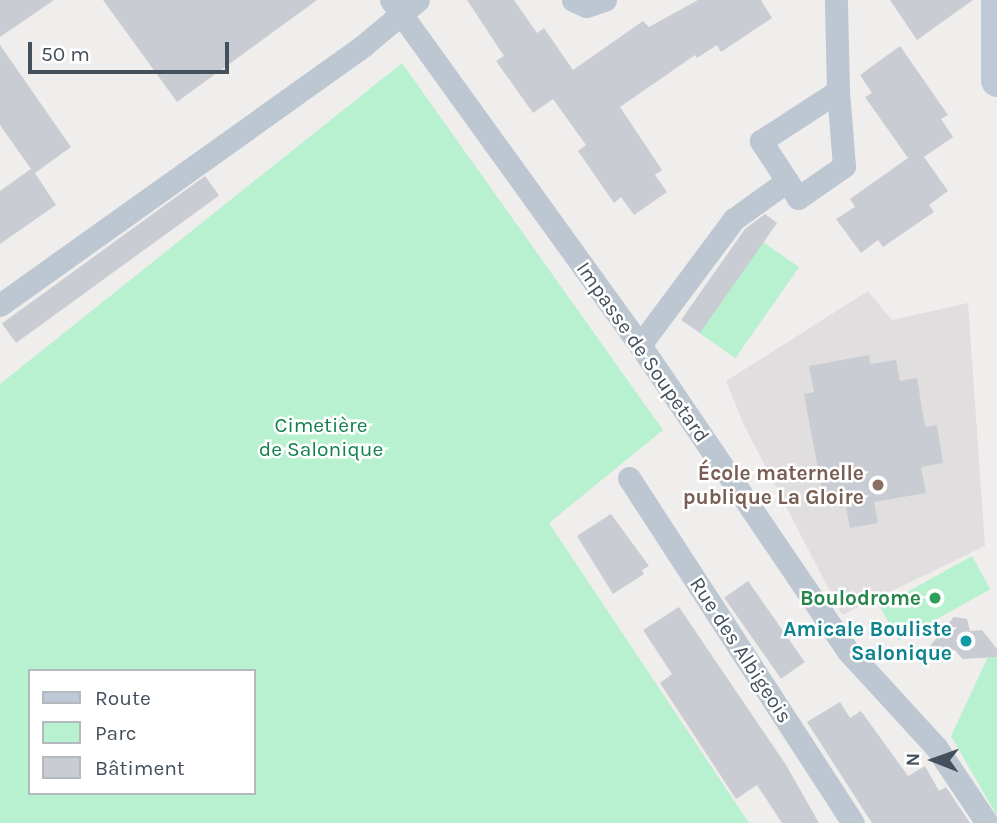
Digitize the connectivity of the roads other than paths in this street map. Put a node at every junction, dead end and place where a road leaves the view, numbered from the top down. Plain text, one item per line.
1 (573, 0) edge
2 (606, 0) edge
3 (836, 0) edge
4 (997, 0) edge
5 (403, 4) edge
6 (997, 80) edge
7 (838, 91) junction
8 (787, 181) junction
9 (0, 305) edge
10 (640, 345) junction
11 (629, 478) dead end
12 (853, 823) edge
13 (987, 823) edge

1 - 2 street
3 - 7 street
4 - 6 street
5 - 9 street, Impasse de Soupetard
5 - 10 street, Impasse de Soupetard
7 - 8 street
7 - 8 street
8 - 10 street
10 - 13 street, Impasse de Soupetard
11 - 12 street, Rue des Albigeois

